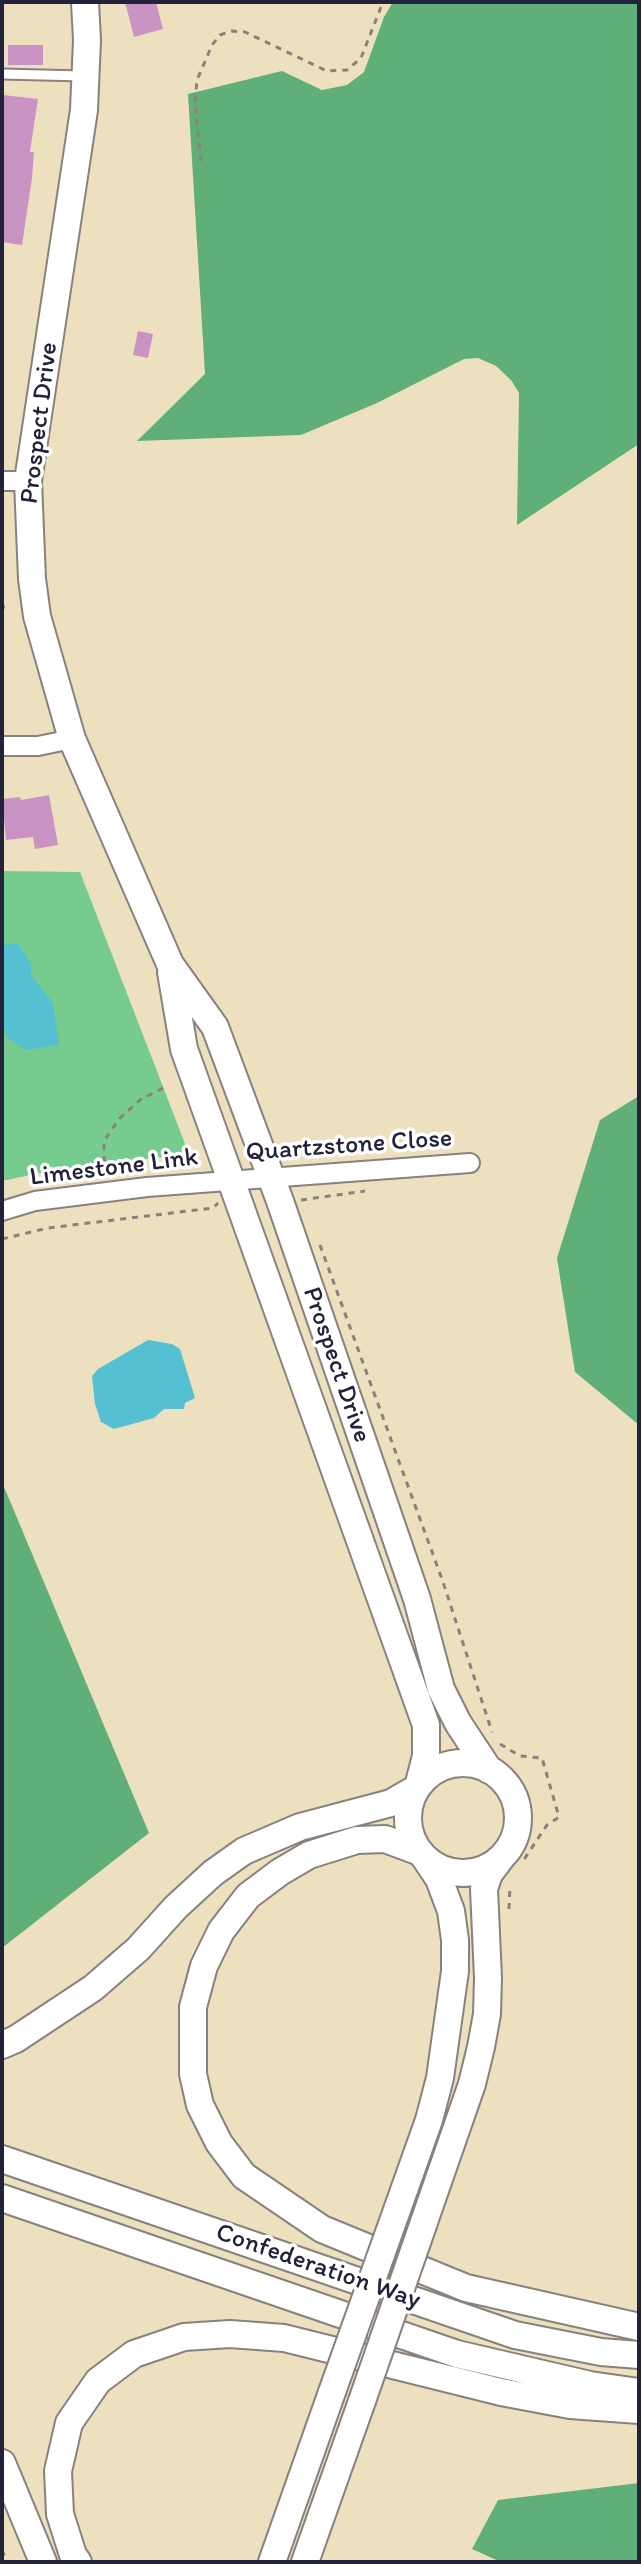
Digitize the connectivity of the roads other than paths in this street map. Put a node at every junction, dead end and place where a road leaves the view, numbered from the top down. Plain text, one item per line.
1 (85, 2) edge
2 (2, 74) edge
3 (87, 76) junction
4 (2, 481) edge
5 (28, 481) junction
6 (72, 739) junction
7 (2, 746) edge
8 (170, 964) junction
9 (470, 1163) dead end
10 (271, 1179) junction
11 (226, 1192) junction
12 (2, 1211) edge
13 (489, 1770) junction
14 (418, 1786) junction
15 (422, 1855) junction
16 (501, 1858) junction
17 (2, 2045) edge
18 (2, 2159) edge
19 (2, 2198) edge
20 (639, 2327) edge
21 (639, 2355) edge
22 (639, 2392) edge
23 (639, 2410) edge
24 (2, 2463) edge
25 (43, 2562) edge
26 (78, 2562) edge
27 (272, 2562) edge
28 (305, 2562) edge

1 - 3 street, Prospect Drive
2 - 3 lane
3 - 5 street, Prospect Drive
4 - 5 street
5 - 6 street, Prospect Drive
6 - 7 street
6 - 8 street, Prospect Drive
8 - 10 street, Prospect Drive
8 - 11 street, Prospect Drive
9 - 10 street, Quartzstone Close
10 - 11 street, Quartzstone Close
10 - 13 street, Prospect Drive
11 - 12 street, Limestone Link
11 - 14 street, Prospect Drive
13 - 14 street
13 - 16 street
14 - 15 street
14 - 17 street
15 - 16 street
15 - 20 street
15 - 27 street, bridge
16 - 28 street, bridge
18 - 21 street, Confederation Way
19 - 22 street, Confederation Way
23 - 26 street
24 - 25 street

